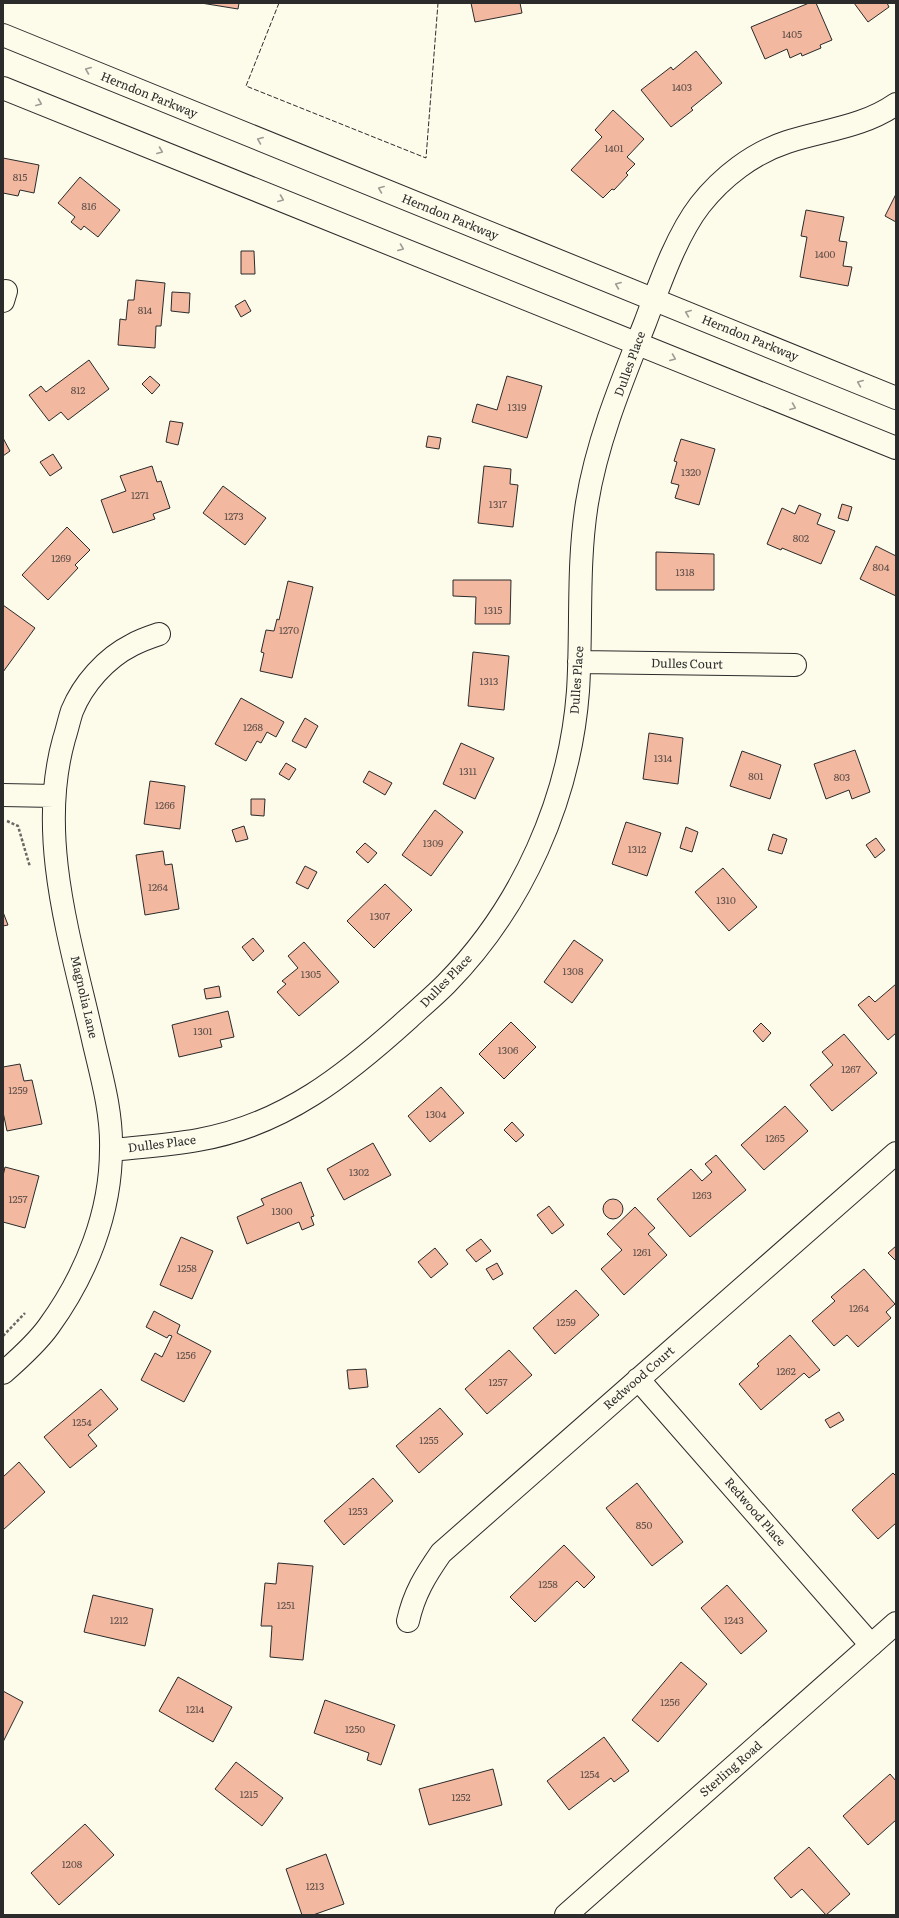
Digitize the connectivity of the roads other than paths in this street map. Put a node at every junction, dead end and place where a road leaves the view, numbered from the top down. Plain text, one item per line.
1 (3, 35) edge
2 (3, 88) edge
3 (896, 104) edge
4 (654, 300) junction
5 (637, 343) junction
6 (896, 398) edge
7 (896, 448) edge
8 (159, 634) dead end
9 (579, 662) junction
10 (795, 665) dead end
11 (3, 795) edge
12 (54, 796) junction
13 (112, 1150) junction
14 (896, 1153) edge
15 (3, 1373) edge
16 (638, 1379) junction
17 (408, 1621) dead end
18 (896, 1623) edge
19 (871, 1645) junction
20 (566, 1915) edge

4 -> 1 street, Herndon Parkway
2 -> 5 street
3 - 4 street, Dulles Place
4 - 5 street, Dulles Place
6 -> 4 street, Herndon Parkway
5 -> 7 street
5 - 9 street, Dulles Place
8 - 12 street, Magnolia Lane
9 - 10 street, Dulles Court
9 - 13 street, Dulles Place
11 - 12 street
12 - 13 street, Magnolia Lane
13 - 15 street, Magnolia Lane
14 - 16 street, Redwood Court
16 - 17 street, Redwood Court
16 - 19 street, Redwood Place
18 - 19 street, Sterling Road
19 - 20 street, Sterling Road

